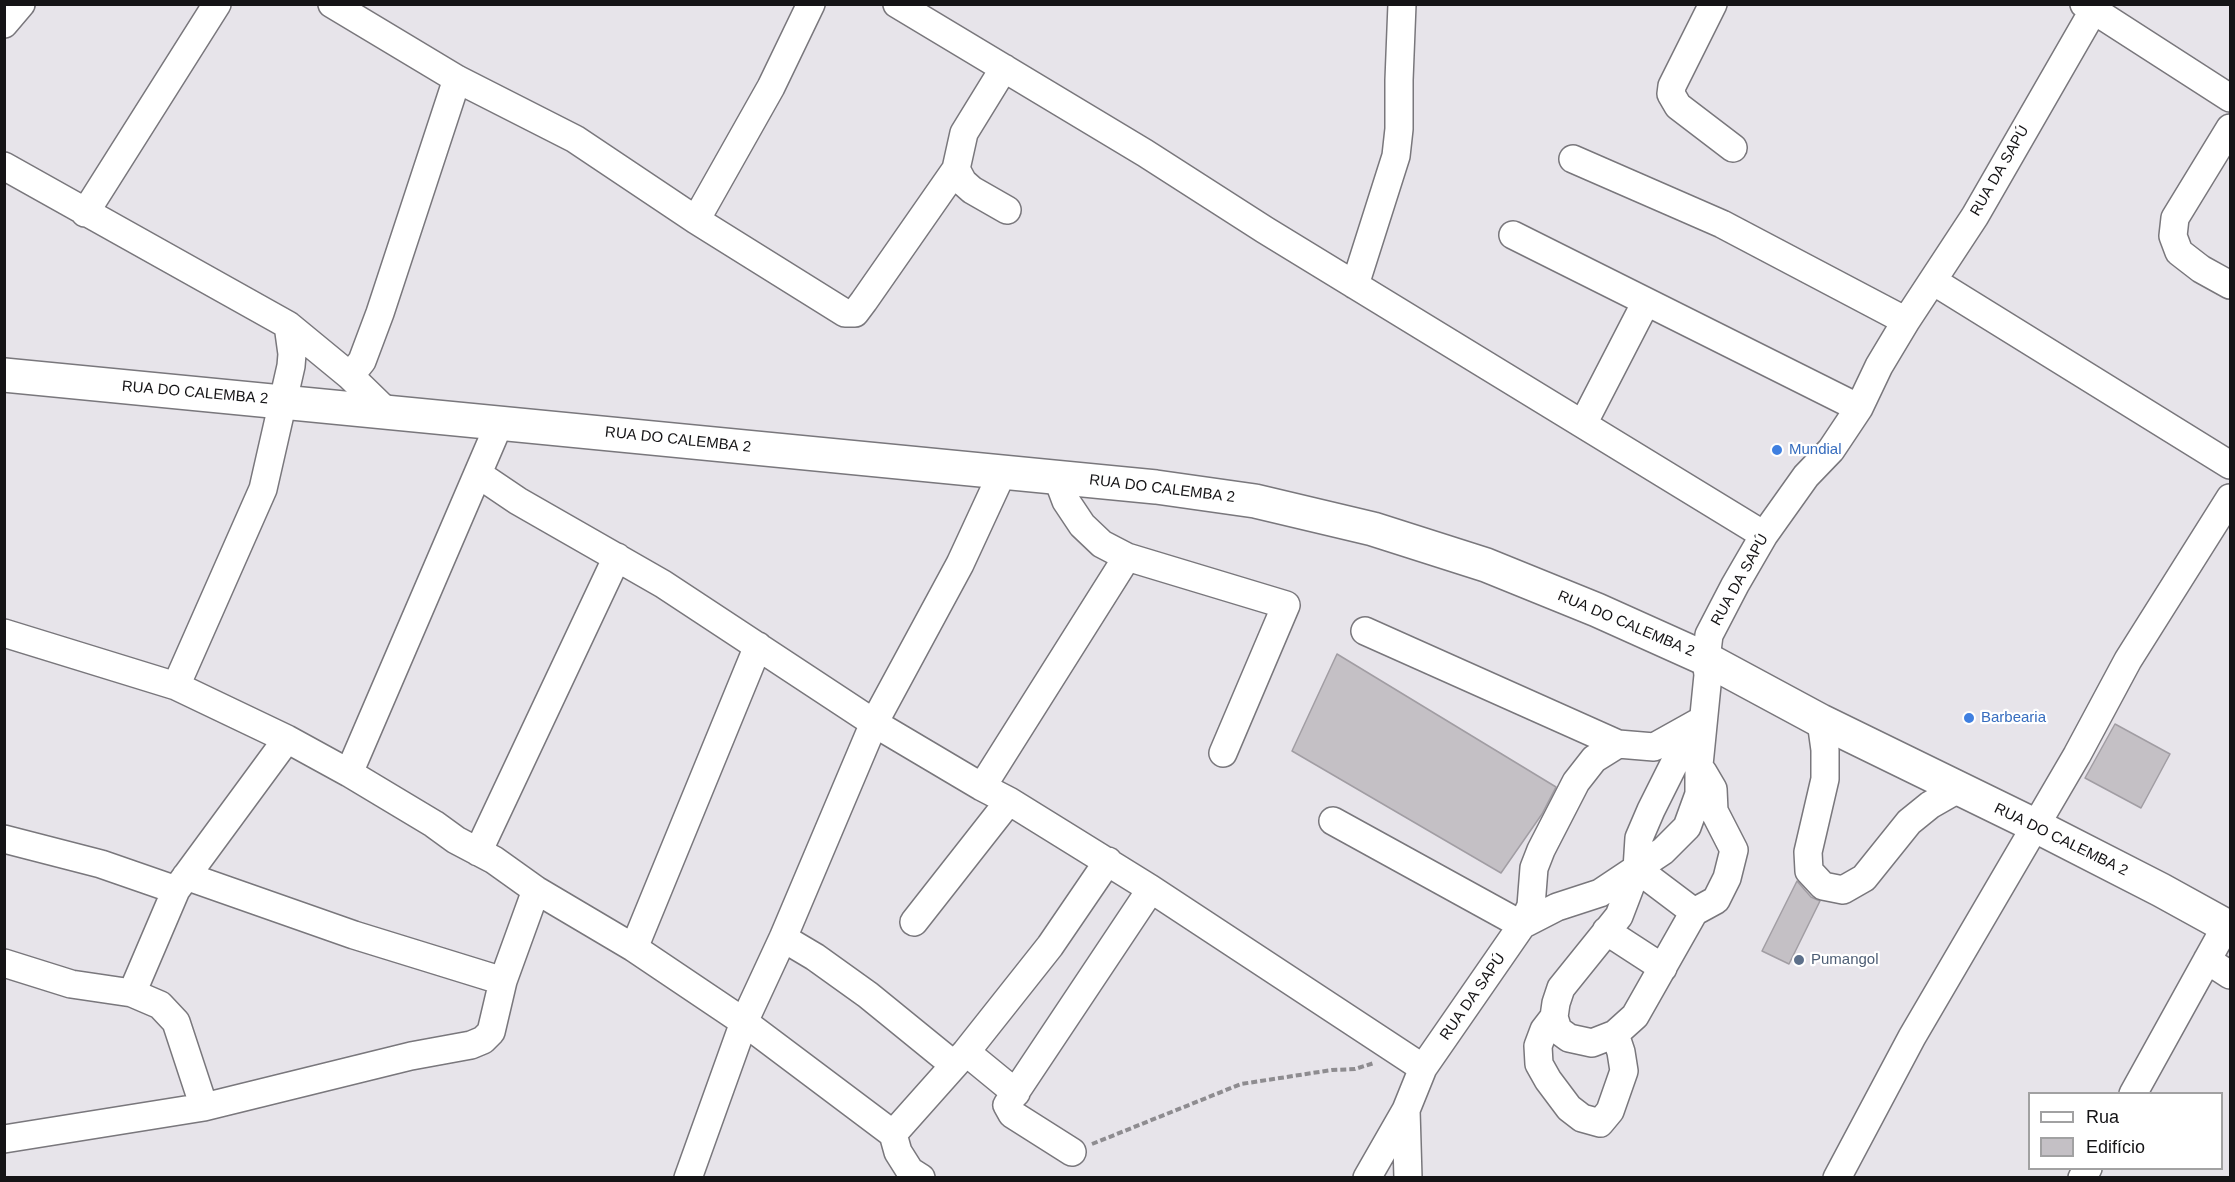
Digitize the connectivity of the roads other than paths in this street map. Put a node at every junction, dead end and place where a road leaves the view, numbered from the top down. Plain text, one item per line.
1 (21, 4) edge
2 (217, 4) edge
3 (332, 4) edge
4 (811, 4) edge
5 (897, 4) edge
6 (1402, 4) edge
7 (1713, 4) edge
8 (2091, 6) edge
9 (4, 24) edge
10 (1004, 68) junction
11 (457, 79) junction
12 (2230, 98) edge
13 (2230, 128) edge
14 (1733, 148) dead end
15 (1573, 159) dead end
16 (4, 166) edge
17 (956, 169) junction
18 (1007, 210) dead end
19 (85, 213) junction
20 (696, 220) junction
21 (1513, 235) dead end
22 (1933, 281) junction
23 (1355, 285) junction
24 (2230, 285) edge
25 (1646, 302) junction
26 (1906, 321) junction
27 (288, 325) junction
28 (4, 375) edge
29 (350, 376) junction
30 (283, 402) junction
31 (1859, 408) junction
32 (387, 412) junction
33 (500, 422) junction
34 (1583, 424) junction
35 (2230, 465) edge
36 (1003, 471) junction
37 (478, 474) junction
38 (1057, 477) junction
39 (2230, 498) edge
40 (1764, 534) junction
41 (617, 557) junction
42 (1127, 557) junction
43 (1365, 632) dead end
44 (4, 633) edge
45 (758, 646) junction
46 (1706, 659) junction
47 (176, 686) junction
48 (1703, 720) junction
49 (1821, 721) junction
50 (873, 723) junction
51 (287, 739) junction
52 (1618, 744) junction
53 (1223, 753) dead end
54 (1677, 756) junction
55 (349, 773) junction
56 (982, 787) junction
57 (1958, 789) junction
58 (1009, 801) junction
59 (1334, 821) dead end
60 (2036, 826) junction
61 (4, 839) edge
62 (478, 852) junction
63 (1108, 861) junction
64 (1637, 870) junction
65 (181, 883) junction
66 (1151, 889) junction
67 (536, 890) junction
68 (1694, 912) junction
69 (914, 922) dead end
70 (1522, 925) junction
71 (2228, 927) edge
72 (1606, 931) junction
73 (783, 938) junction
74 (634, 948) junction
75 (2207, 960) junction
76 (4, 963) edge
77 (1663, 968) junction
78 (2230, 975) edge
79 (503, 981) junction
80 (132, 993) junction
81 (1554, 1017) junction
82 (744, 1022) junction
83 (1615, 1034) junction
84 (960, 1059) junction
85 (1423, 1068) junction
86 (2134, 1092) edge
87 (1016, 1093) junction
88 (204, 1107) junction
89 (1406, 1110) junction
90 (893, 1134) junction
91 (4, 1139) edge
92 (1072, 1152) road end
93 (913, 1175) edge
94 (688, 1178) edge
95 (1367, 1178) edge
96 (1408, 1178) edge
97 (1837, 1178) edge

1 - 9 street
2 - 19 street
3 - 11 street
4 - 20 street
5 - 10 street
6 - 23 street
7 - 14 street
8 - 12 street
8 - 22 street, RUA DA SAPÚ
10 - 17 street
10 - 23 street
11 - 20 street
11 - 29 street
13 - 24 street
15 - 26 street
16 - 19 street
17 - 18 street
17 - 20 street
19 - 27 street
21 - 25 street
22 - 26 street, RUA DA SAPÚ
22 - 35 street
23 - 34 street
25 - 31 street
25 - 34 street
26 - 31 street, RUA DA SAPÚ
27 - 29 street
27 - 30 street
28 - 30 main road, RUA DO CALEMBA 2
29 - 32 street
30 - 32 main road, RUA DO CALEMBA 2
30 - 47 street
31 - 40 street, RUA DA SAPÚ
32 - 33 main road, RUA DO CALEMBA 2
33 - 36 main road, RUA DO CALEMBA 2
33 - 37 street
34 - 40 street
36 - 38 main road, RUA DO CALEMBA 2
36 - 50 street
37 - 41 street
37 - 55 street
38 - 42 street
38 - 46 main road, RUA DO CALEMBA 2
39 - 60 street
40 - 46 street, RUA DA SAPÚ
41 - 45 street
41 - 62 street
42 - 53 street
42 - 56 street
43 - 52 street
44 - 47 street
45 - 50 street
45 - 74 street
46 - 48 street, RUA DA SAPÚ
46 - 49 main road, RUA DO CALEMBA 2
47 - 51 street
48 - 54 street, RUA DA SAPÚ
48 - 54 street
49 - 57 main road, RUA DO CALEMBA 2
49 - 57 street
50 - 56 street
50 - 73 street
51 - 55 street
51 - 65 street
52 - 54 street
52 - 70 street, RUA DA SAPÚ
54 - 64 street
54 - 64 street, RUA DA SAPÚ
54 - 68 street
55 - 62 street
56 - 58 street
57 - 60 main road, RUA DO CALEMBA 2
58 - 63 street
58 - 69 street
59 - 70 street
60 - 71 main road, RUA DO CALEMBA 2
60 - 97 street
61 - 65 street
62 - 67 street
63 - 66 street
63 - 84 street
64 - 68 street
64 - 70 street, RUA DA SAPÚ
64 - 72 street
65 - 79 street
65 - 80 street
66 - 85 street
66 - 87 street
67 - 74 street
67 - 79 street
68 - 77 street
70 - 85 street, RUA DA SAPÚ
71 - 75 street
72 - 77 street
72 - 81 street
73 - 82 street
73 - 84 street
74 - 82 street
75 - 78 street
75 - 86 street
76 - 80 street
77 - 83 street
79 - 88 street
80 - 88 street
81 - 83 street
81 - 83 street
82 - 90 street
82 - 94 street
84 - 87 street
84 - 90 street
85 - 89 street, RUA DA SAPÚ
87 - 92 street
88 - 91 street
89 - 95 street, RUA DA SAPÚ
89 - 96 street
90 - 93 street

